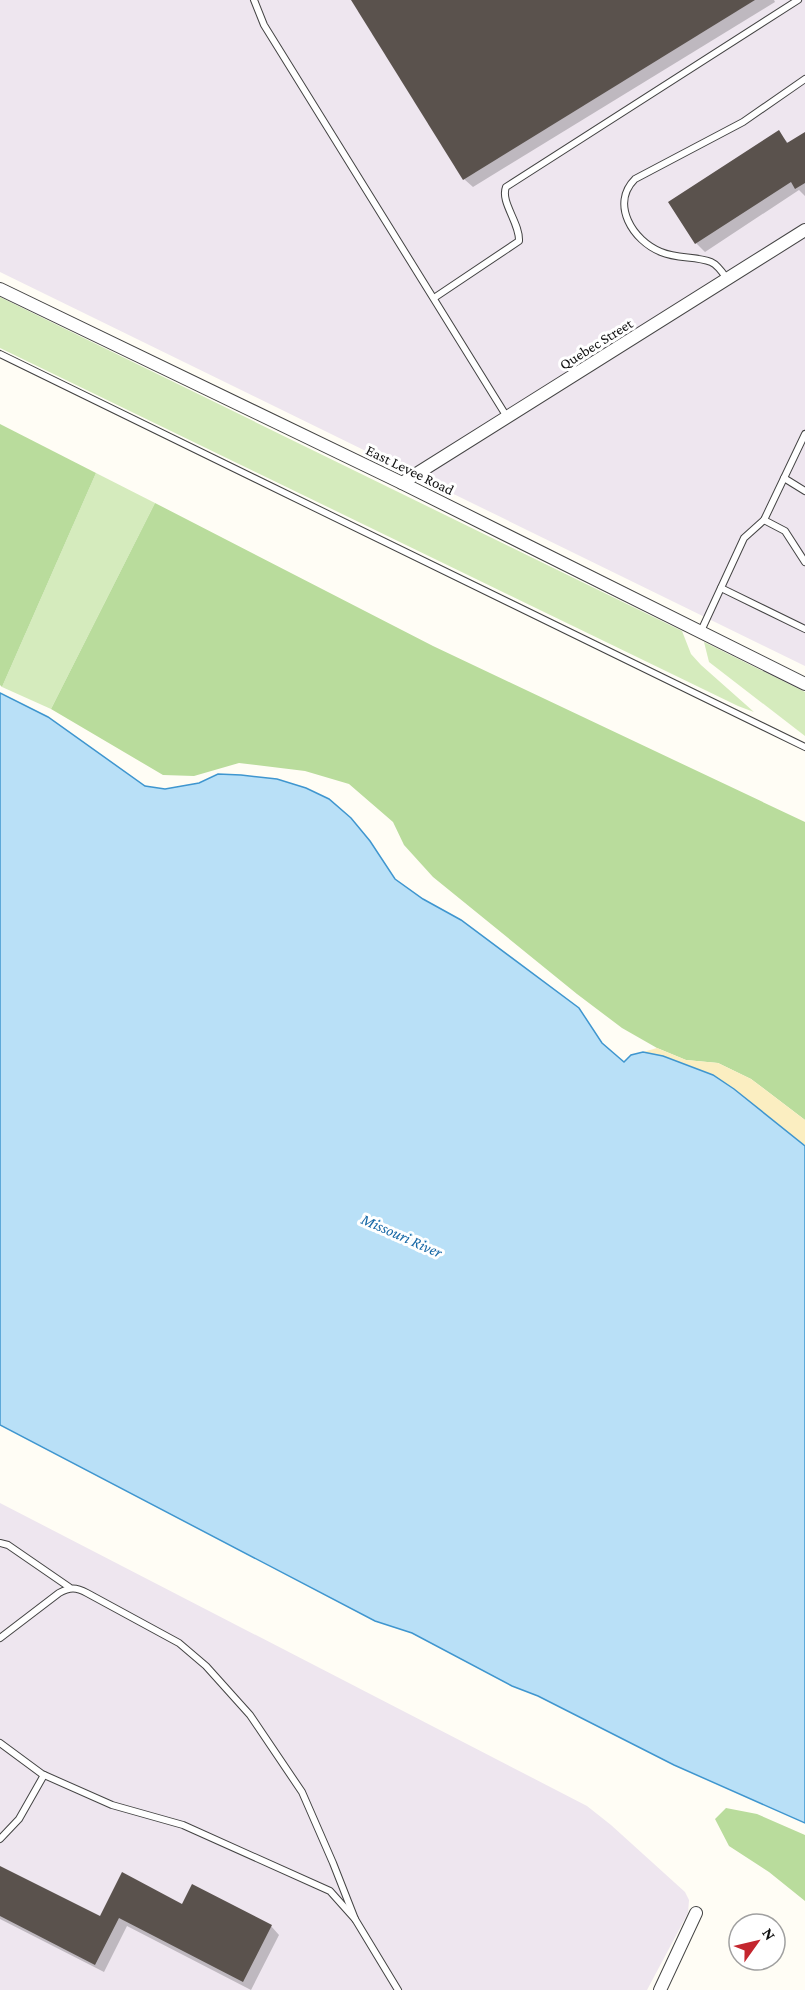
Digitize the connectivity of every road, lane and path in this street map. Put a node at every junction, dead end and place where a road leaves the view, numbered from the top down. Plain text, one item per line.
1 (254, 0) edge
2 (798, 0) edge
3 (805, 79) edge
4 (805, 230) edge
5 (727, 279) junction
6 (0, 289) edge
7 (434, 298) junction
8 (0, 354) edge
9 (507, 417) junction
10 (805, 434) edge
11 (784, 478) junction
12 (402, 483) junction
13 (805, 491) edge
14 (764, 520) junction
15 (805, 562) edge
16 (721, 588) junction
17 (805, 629) edge
18 (701, 632) junction
19 (805, 684) edge
20 (805, 747) edge
21 (0, 1543) edge
22 (69, 1587) junction
23 (0, 1638) edge
24 (0, 1743) edge
25 (44, 1775) junction
26 (0, 1839) edge
27 (696, 1912) dead end
28 (355, 1919) junction
29 (398, 1990) edge
30 (660, 1990) edge

1 - 7 lane
2 - 7 lane
3 - 5 lane
4 - 5 street, Quebec Street
5 - 9 street, Quebec Street
6 - 12 street, East Levee Road
7 - 9 lane
8 - 20 lane
9 - 12 street, Quebec Street
10 - 11 lane
11 - 13 lane
11 - 14 lane
12 - 18 street, East Levee Road
14 - 15 lane
14 - 16 lane
16 - 17 lane
16 - 18 lane
18 - 19 street, East Levee Road
21 - 22 lane
22 - 23 lane
22 - 28 lane
24 - 25 lane
25 - 26 lane
25 - 28 lane
27 - 30 street
28 - 29 lane

